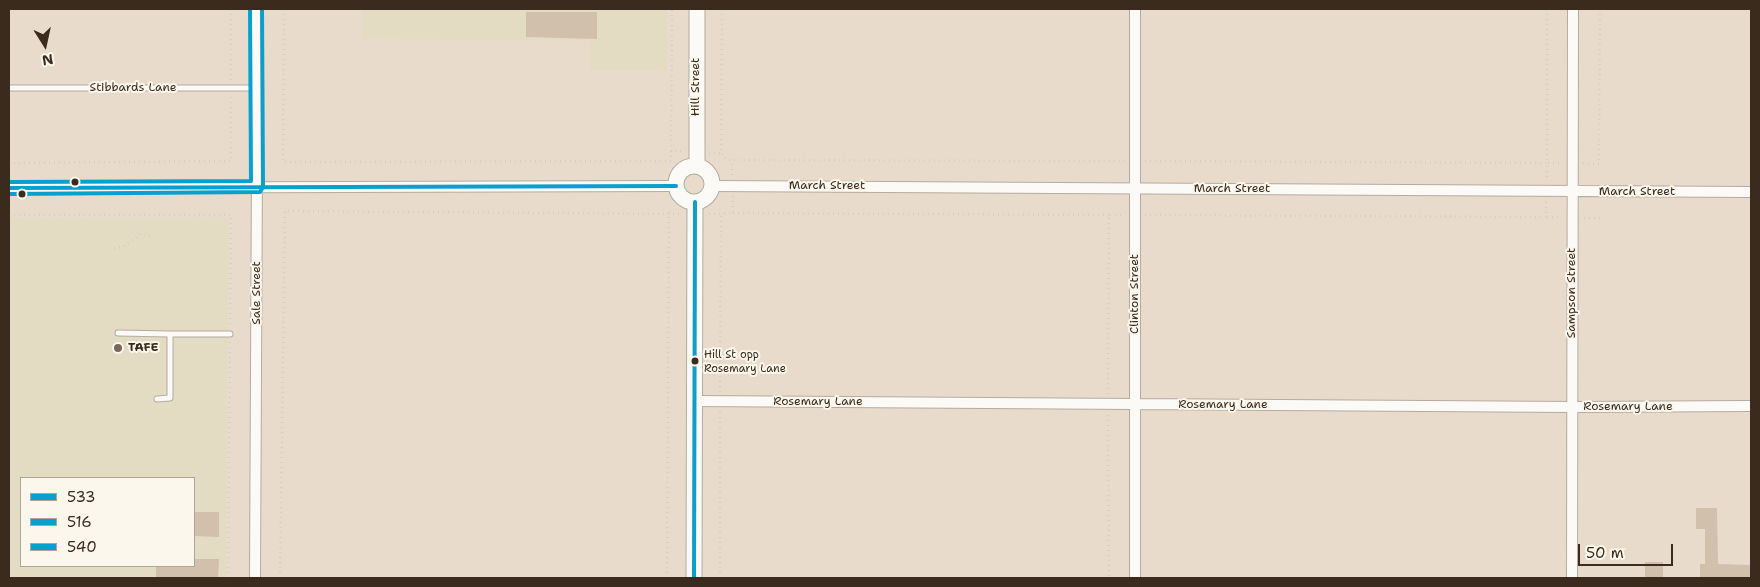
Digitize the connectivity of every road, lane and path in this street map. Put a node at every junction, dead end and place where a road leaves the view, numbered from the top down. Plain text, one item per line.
1 (256, 9) edge
2 (284, 9) edge
3 (672, 9) edge
4 (697, 9) edge
5 (722, 9) edge
6 (1135, 9) edge
7 (1548, 9) edge
8 (1573, 9) edge
9 (1600, 9) edge
10 (9, 88) edge
11 (256, 88) junction
12 (671, 150) junction
13 (721, 153) junction
14 (696, 159) junction
15 (732, 160) junction
16 (231, 161) dead end
17 (1135, 161) junction
18 (1161, 162) dead end
19 (9, 163) edge
20 (1547, 164) dead end
21 (1600, 164) dead end
22 (676, 186) junction
23 (712, 186) junction
24 (733, 186) junction
25 (257, 187) junction
26 (9, 188) edge
27 (1135, 188) junction
28 (1572, 191) junction
29 (1751, 192) edge
30 (694, 208) junction
31 (669, 212) junction
32 (733, 213) junction
33 (9, 215) edge
34 (1109, 215) junction
35 (1161, 215) dead end
36 (1135, 216) junction
37 (154, 236) dead end
38 (114, 248) dead end
39 (118, 333) dead end
40 (170, 334) junction
41 (230, 334) junction
42 (157, 399) dead end
43 (695, 401) junction
44 (1108, 404) junction
45 (1134, 404) junction
46 (1751, 406) edge
47 (1572, 407) junction
48 (228, 578) edge
49 (255, 578) edge
50 (280, 578) edge
51 (667, 578) edge
52 (694, 578) edge
53 (1109, 578) edge
54 (1135, 578) edge
55 (1572, 578) edge

1 - 11 street, Sale Street
2 - 12 path
3 - 12 path
4 - 14 main road, Hill Street
5 - 13 path
6 - 17 street, Clinton Street
7 - 20 path
8 - 28 street, Sampson Street
9 - 21 path
10 - 11 lane, Stibbards Lane
11 - 25 street, Sale Street
12 - 14 path
13 - 14 path
13 - 15 path
14 - 22 main road
14 - 23 main road
15 - 17 path
15 - 24 path
16 - 19 path
17 - 18 path
17 - 27 street, Clinton Street
22 - 25 street
22 - 30 main road
23 - 24 street, March Street
23 - 30 main road
24 - 27 street, March Street
24 - 32 path
25 - 26 street
25 - 49 street, Sale Street
27 - 28 street, March Street
27 - 36 street, Clinton Street
28 - 29 street, March Street
28 - 47 street, Sampson Street
30 - 31 path
30 - 32 path
30 - 43 main road
31 - 50 path
31 - 51 path
32 - 34 path
33 - 41 path
34 - 36 path
34 - 44 path
35 - 36 path
36 - 45 street, Clinton Street
37 - 38 path
39 - 40 lane
40 - 41 lane
40 - 42 lane
41 - 48 path
43 - 44 street, Rosemary Lane
43 - 52 main road
44 - 45 street, Rosemary Lane
44 - 53 path
45 - 47 street, Rosemary Lane
45 - 54 street, Clinton Street
46 - 47 street, Rosemary Lane
47 - 55 street, Sampson Street

